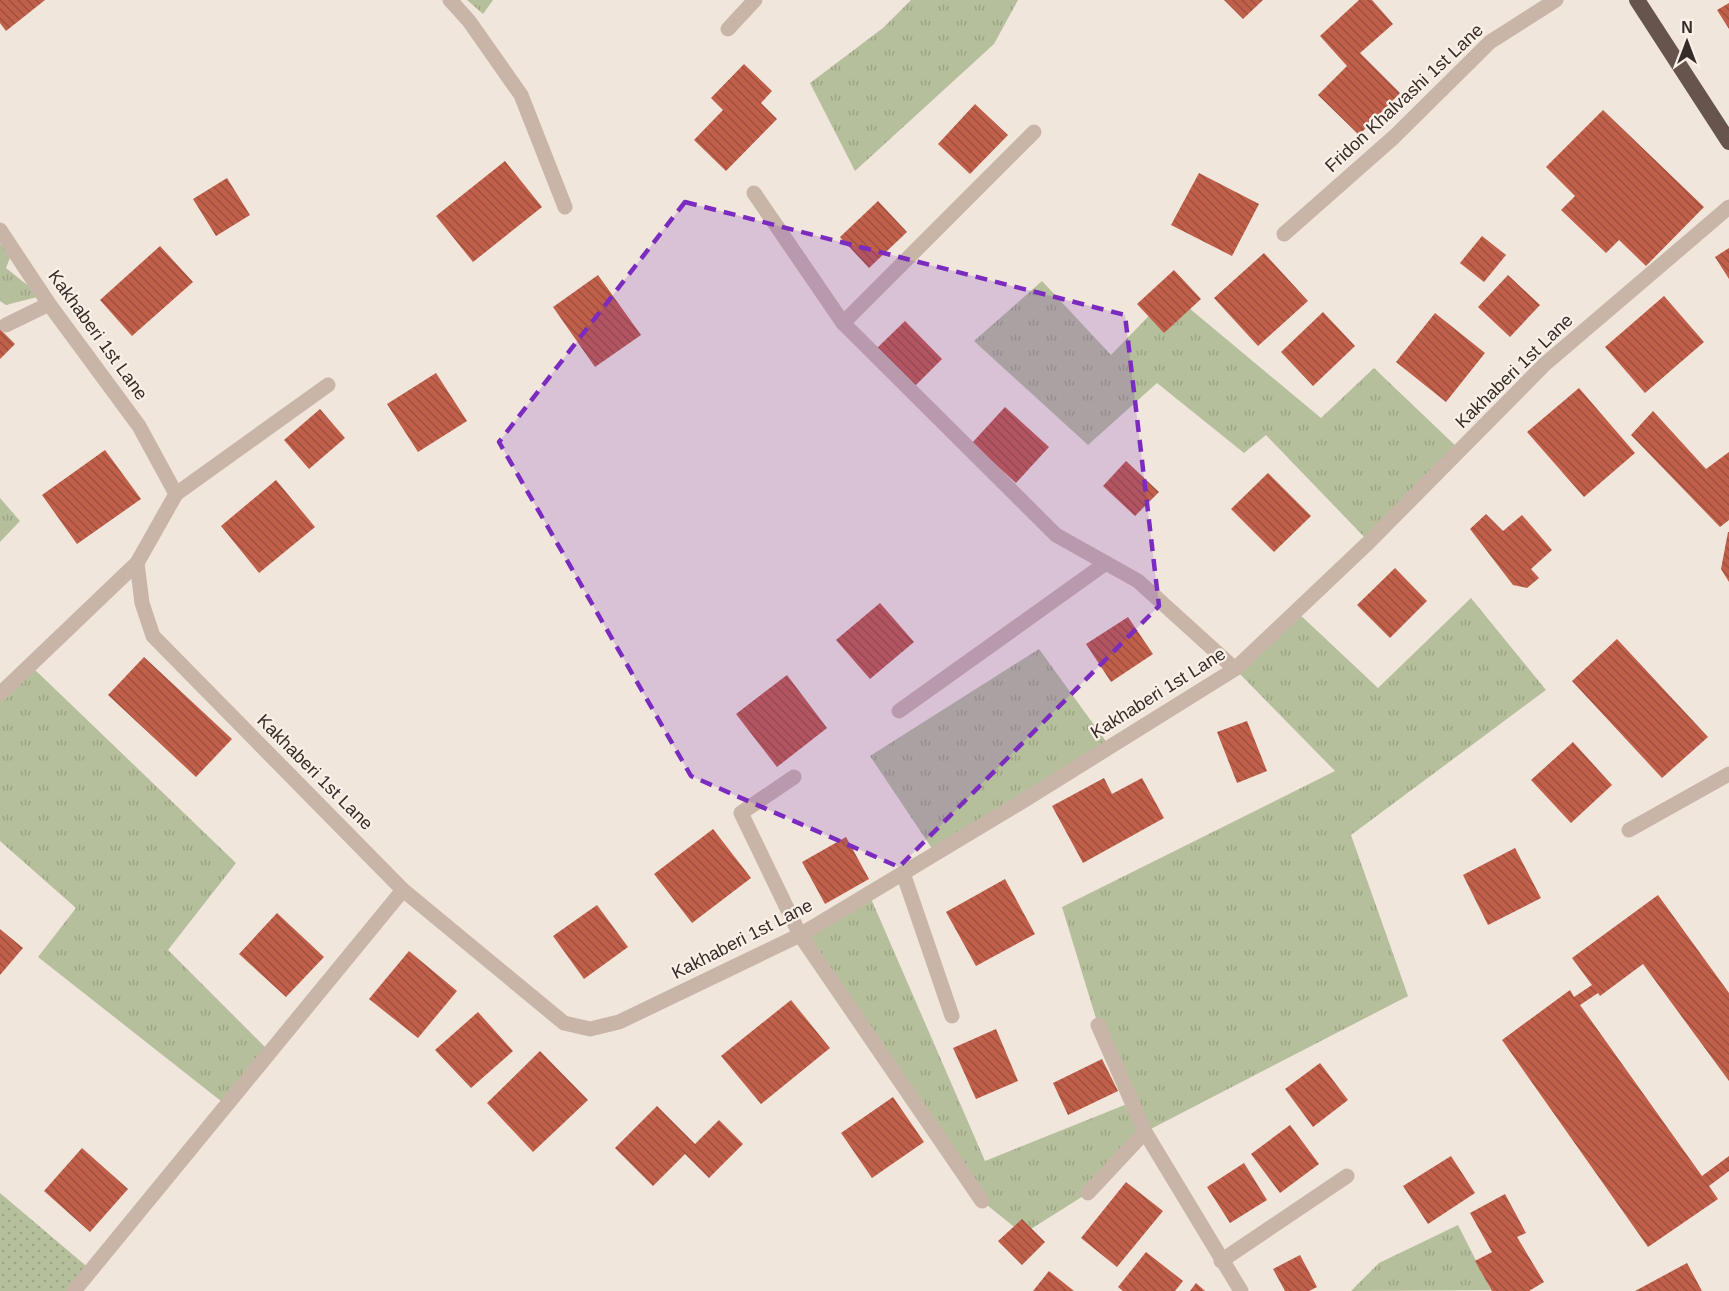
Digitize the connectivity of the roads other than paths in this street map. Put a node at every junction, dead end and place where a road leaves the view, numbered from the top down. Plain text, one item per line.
1 (450, 0) edge
2 (755, 0) edge
3 (1556, 0) edge
4 (1637, 0) edge
5 (728, 29) dead end
6 (1034, 132) dead end
7 (1729, 142) edge
8 (754, 193) dead end
9 (565, 207) dead end
10 (1729, 207) edge
11 (0, 230) edge
12 (1284, 234) dead end
13 (49, 304) junction
14 (843, 323) junction
15 (6, 325) dead end
16 (328, 385) dead end
17 (176, 494) junction
18 (137, 563) junction
19 (1106, 563) junction
20 (1235, 669) junction
21 (0, 694) edge
22 (899, 711) dead end
23 (1729, 774) edge
24 (794, 777) dead end
25 (1629, 830) dead end
26 (903, 873) junction
27 (404, 890) junction
28 (800, 935) junction
29 (952, 1016) dead end
30 (1098, 1025) dead end
31 (1145, 1132) junction
32 (1347, 1176) dead end
33 (1088, 1193) dead end
34 (982, 1201) dead end
35 (1221, 1261) junction
36 (74, 1291) edge
37 (1241, 1291) edge

1 - 9 street
2 - 5 street
3 - 12 street, Fridon Khalvashi 1st Lane
4 - 7 highway
6 - 14 street
8 - 14 street
10 - 20 street, Kakhaberi 1st Lane
11 - 13 street, Kakhaberi 1st Lane
13 - 15 street
13 - 17 street, Kakhaberi 1st Lane
14 - 19 street
16 - 17 street
17 - 18 street
18 - 21 street
18 - 27 street, Kakhaberi 1st Lane
19 - 20 street
19 - 22 street
20 - 26 street, Kakhaberi 1st Lane
23 - 25 street
24 - 28 street
26 - 28 street, Kakhaberi 1st Lane
26 - 29 street
27 - 28 street, Kakhaberi 1st Lane
27 - 36 street
28 - 34 street
30 - 31 street
31 - 33 street
31 - 35 street
32 - 35 street
35 - 37 street

